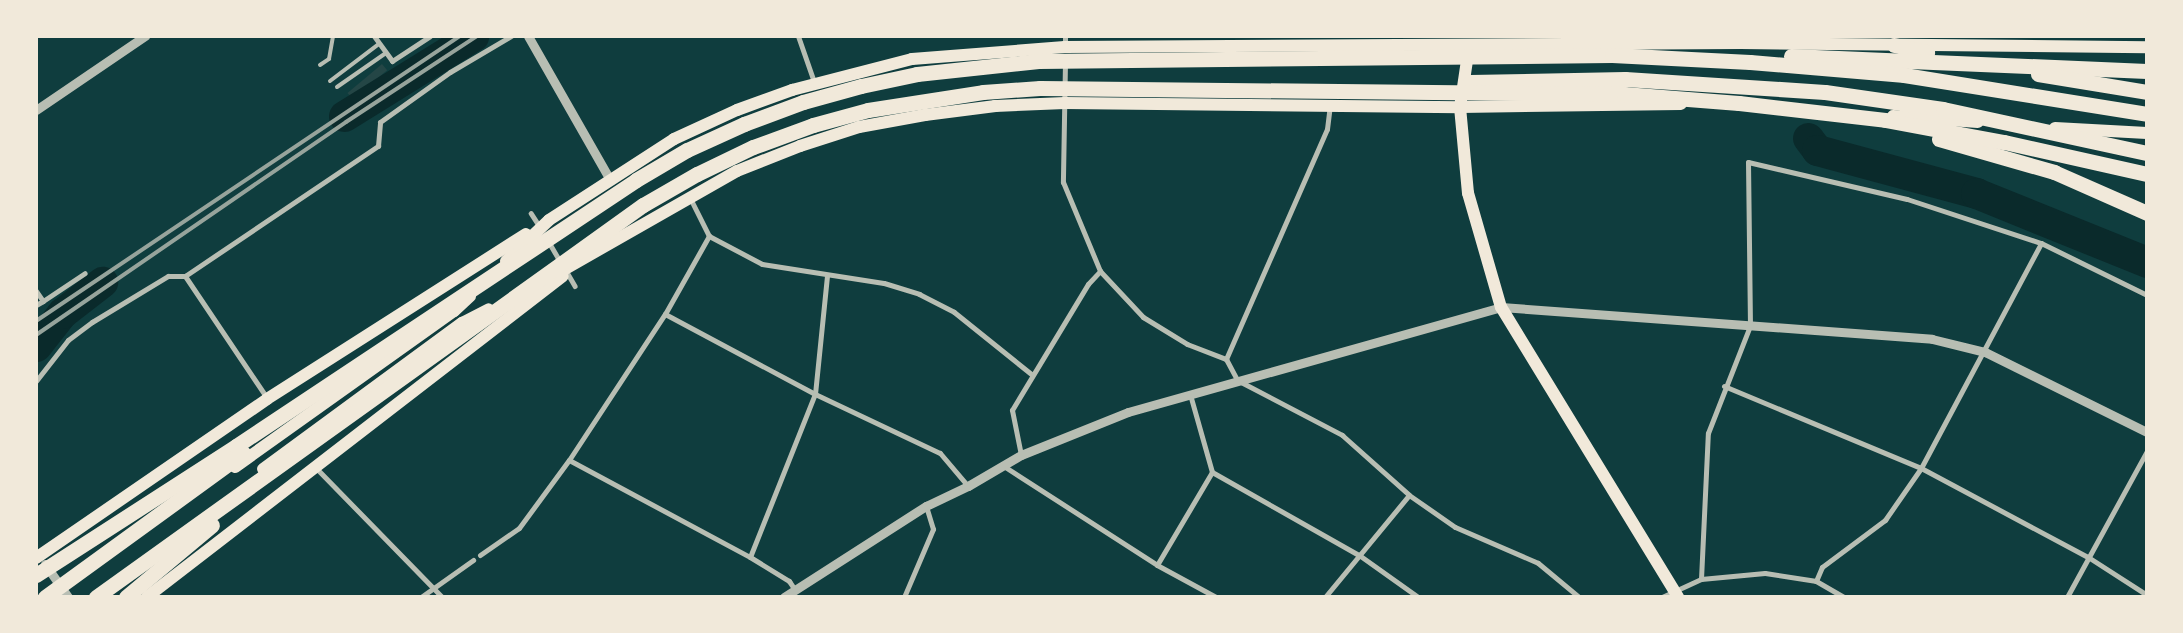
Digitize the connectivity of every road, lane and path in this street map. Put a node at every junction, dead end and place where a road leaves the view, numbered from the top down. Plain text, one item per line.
1 (333, 36) edge
2 (374, 36) edge
3 (430, 36) edge
4 (511, 36) edge
5 (528, 36) edge
6 (798, 36) edge
7 (141, 38) edge
8 (1470, 40) edge
9 (1672, 40) edge
10 (1738, 40) edge
11 (1065, 41) edge
12 (2092, 41) edge
13 (379, 44) junction
14 (1894, 45) junction
15 (2147, 47) edge
16 (386, 52) junction
17 (1612, 55) junction
18 (320, 65) dead end
19 (2147, 71) edge
20 (330, 81) dead end
21 (814, 82) junction
22 (337, 88) dead end
23 (1315, 89) junction
24 (2147, 92) edge
25 (1065, 103) junction
26 (1330, 105) junction
27 (1800, 106) junction
28 (1460, 107) junction
29 (36, 110) edge
30 (2147, 114) edge
31 (2102, 131) junction
32 (2147, 133) edge
33 (2147, 152) edge
34 (2147, 174) edge
35 (609, 178) junction
36 (2147, 186) edge
37 (689, 196) junction
38 (531, 213) dead end
39 (2147, 213) edge
40 (548, 220) junction
41 (709, 236) junction
42 (2041, 243) junction
43 (580, 262) junction
44 (1100, 271) junction
45 (85, 273) dead end
46 (186, 276) junction
47 (827, 276) junction
48 (575, 286) dead end
49 (36, 291) edge
50 (2147, 295) edge
51 (43, 301) junction
52 (36, 305) edge
53 (451, 308) junction
54 (1501, 308) junction
55 (665, 314) junction
56 (1750, 326) junction
57 (1985, 352) junction
58 (1226, 359) junction
59 (1031, 374) junction
60 (1237, 380) junction
61 (36, 381) edge
62 (1724, 386) junction
63 (815, 394) junction
64 (1190, 394) junction
65 (267, 399) junction
66 (2147, 432) edge
67 (302, 450) junction
68 (2147, 451) edge
69 (1021, 455) junction
70 (569, 460) junction
71 (1002, 466) junction
72 (316, 468) junction
73 (1922, 468) junction
74 (1212, 472) junction
75 (968, 486) junction
76 (1409, 495) junction
77 (926, 506) junction
78 (37, 555) edge
79 (480, 555) dead end
80 (1359, 555) junction
81 (750, 557) junction
82 (2088, 557) junction
83 (473, 560) dead end
84 (1157, 565) junction
85 (36, 575) edge
86 (1701, 579) junction
87 (1816, 581) junction
88 (432, 589) junction
89 (795, 590) junction
90 (1671, 595) edge
91 (2147, 595) edge
92 (45, 597) edge
93 (52, 597) edge
94 (68, 597) edge
95 (87, 597) edge
96 (96, 597) edge
97 (126, 597) edge
98 (147, 597) edge
99 (421, 597) edge
100 (442, 597) edge
101 (784, 597) edge
102 (904, 597) edge
103 (1216, 597) edge
104 (1325, 597) edge
105 (1418, 597) edge
106 (1579, 597) edge
107 (1844, 597) edge
108 (2067, 597) edge

1 - 18 lane
2 - 13 street
3 - 16 street
4 - 46 street
5 - 35 street
6 - 21 street
7 - 29 street
8 - 9 main road
8 - 11 main road
8 - 28 main road
9 - 10 main road
10 - 14 main road
11 - 21 main road
11 - 25 street
12 - 14 main road
12 - 15 main road
13 - 16 street
13 - 20 lane
14 - 24 highway
16 - 22 lane
17 - 19 highway
17 - 30 highway
17 - 53 highway
21 - 35 main road
23 - 33 highway
23 - 34 highway
23 - 67 highway
25 - 26 main road
25 - 37 main road
25 - 44 street
26 - 28 main road
26 - 58 street
27 - 28 main road
27 - 31 main road
27 - 39 highway
28 - 54 main road
31 - 32 main road
31 - 36 highway
35 - 40 main road
37 - 41 street
37 - 43 main road
38 - 48 street
40 - 53 main road
40 - 65 main road
41 - 47 street
41 - 55 street
42 - 50 street
42 - 56 street
42 - 57 street
43 - 72 main road
43 - 95 main road
44 - 58 street
44 - 59 street
45 - 51 street
46 - 61 street
46 - 65 street
47 - 59 street
47 - 63 street
49 - 51 street
51 - 52 street
53 - 85 highway
53 - 92 highway
53 - 93 main road
54 - 56 street
54 - 60 street
54 - 90 main road
55 - 63 street
55 - 70 street
56 - 57 street
56 - 62 street
57 - 66 street
57 - 73 street
58 - 60 street
59 - 69 street
60 - 64 street
60 - 76 street
62 - 73 street
62 - 86 street
63 - 75 street
63 - 81 street
64 - 69 street
64 - 74 street
65 - 78 main road
67 - 96 highway
67 - 97 highway
68 - 82 street
69 - 71 street
70 - 79 street
70 - 81 street
71 - 75 street
71 - 84 street
72 - 88 street
72 - 98 main road
73 - 82 street
73 - 87 street
74 - 80 street
74 - 84 street
75 - 77 street
76 - 80 street
76 - 106 street
77 - 89 street
77 - 102 street
78 - 94 street
80 - 104 street
80 - 105 street
81 - 89 street
82 - 91 street
82 - 108 street
83 - 88 street
84 - 103 street
86 - 87 street
86 - 90 street
87 - 107 street
88 - 99 street
88 - 100 street
89 - 101 street

